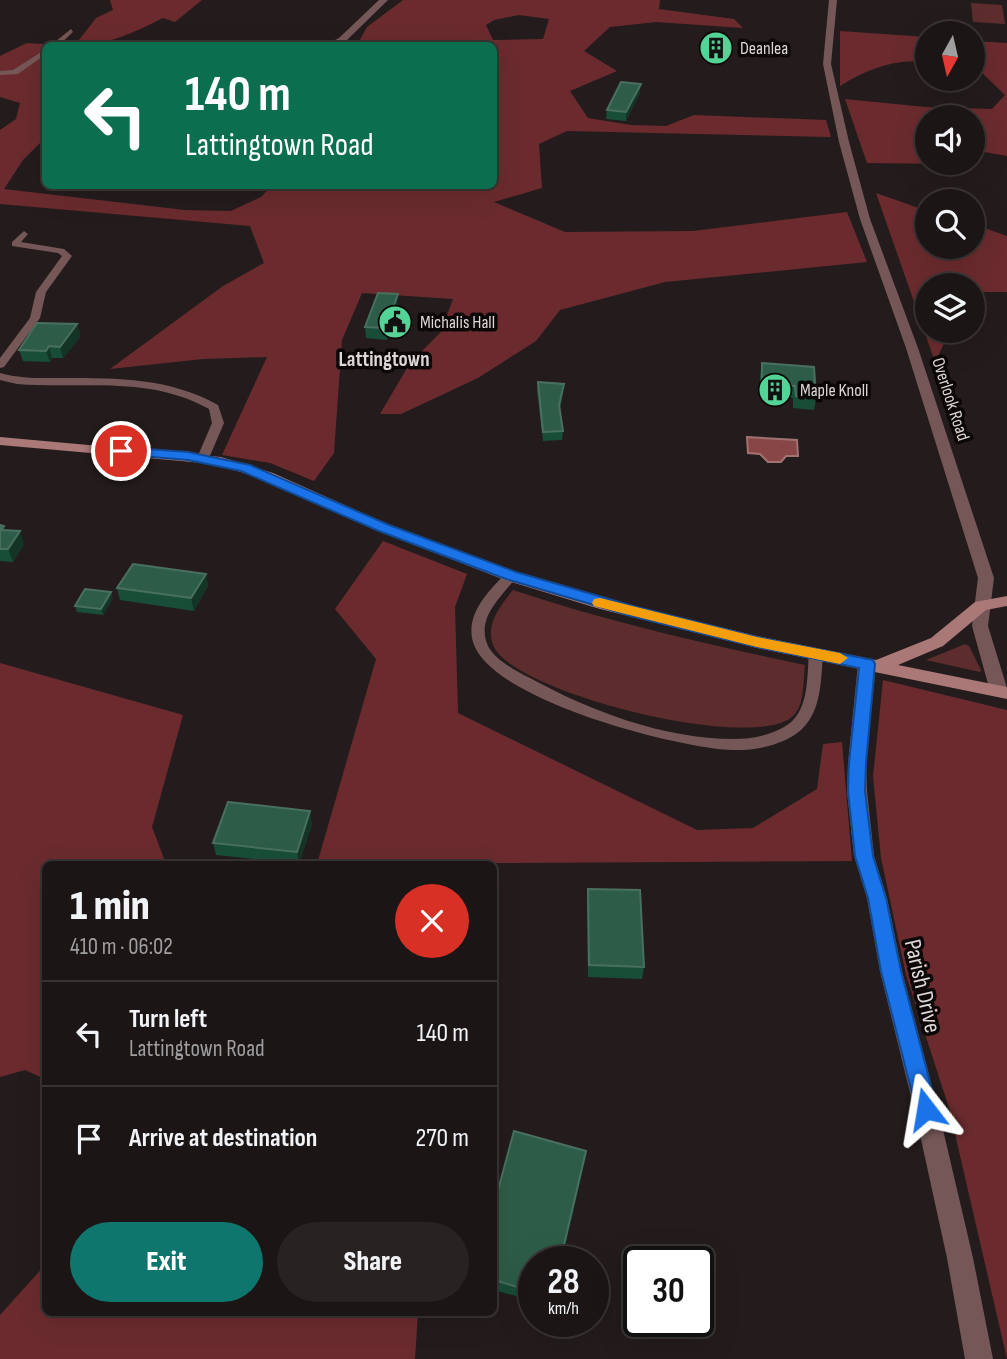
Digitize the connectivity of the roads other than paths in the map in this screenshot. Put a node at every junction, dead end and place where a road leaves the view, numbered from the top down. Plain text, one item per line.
1 (384, 0) edge
2 (833, 0) edge
3 (71, 32) dead end
4 (58, 42) edge
5 (337, 42) edge
6 (42, 54) edge
7 (0, 73) edge
8 (24, 234) dead end
9 (0, 365) edge
10 (0, 376) edge
11 (0, 441) edge
12 (203, 458) junction
13 (511, 576) junction
14 (1007, 601) edge
15 (981, 606) junction
16 (816, 653) junction
17 (872, 665) junction
18 (1003, 692) edge
19 (979, 1359) edge

1 - 5 street
2 - 15 street, Overlook Road
3 - 4 lane
6 - 7 lane
8 - 9 lane
10 - 12 lane
11 - 12 street
12 - 13 street
13 - 16 street
13 - 16 lane
14 - 15 street
15 - 17 street
15 - 18 street, Overlook Road
16 - 17 street
17 - 18 street
17 - 19 street, Parish Drive

